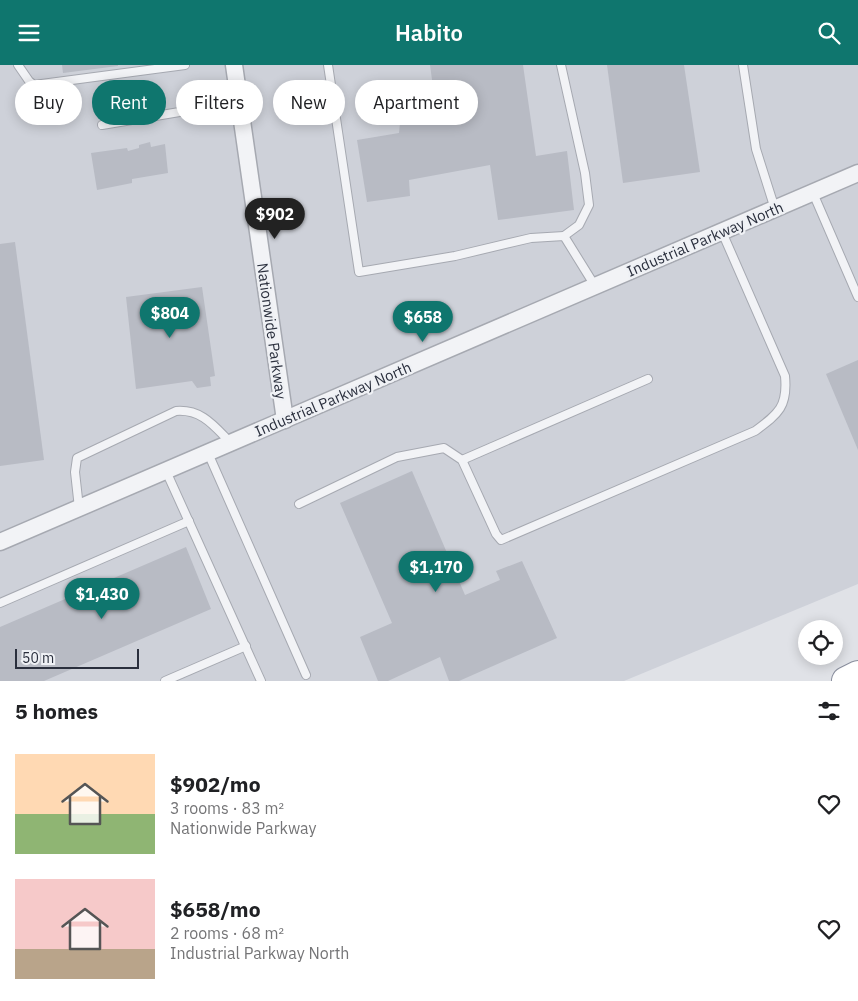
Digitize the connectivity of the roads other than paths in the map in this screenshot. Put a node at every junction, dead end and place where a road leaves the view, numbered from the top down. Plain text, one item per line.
1 (18, 65) edge
2 (185, 65) edge
3 (234, 65) edge
4 (328, 65) edge
5 (562, 65) edge
6 (743, 65) edge
7 (145, 68) edge
8 (236, 80) edge
9 (242, 125) edge
10 (858, 173) edge
11 (812, 193) junction
12 (775, 209) junction
13 (722, 232) junction
14 (564, 237) junction
15 (595, 286) junction
16 (858, 297) edge
17 (648, 379) dead end
18 (285, 420) junction
19 (231, 443) junction
20 (208, 453) junction
21 (462, 461) junction
22 (166, 471) junction
23 (299, 504) dead end
24 (79, 508) junction
25 (190, 521) junction
26 (0, 542) edge
27 (0, 603) edge
28 (246, 646) junction
29 (306, 675) dead end
30 (858, 675) edge
31 (165, 681) edge
32 (261, 681) edge
33 (846, 681) edge

1 - 7 lane
2 - 7 lane
3 - 8 street, Nationwide Parkway
4 - 14 lane
5 - 14 lane
6 - 12 lane
9 - 18 street, Nationwide Parkway
10 - 11 street, Industrial Parkway North
11 - 12 street, Industrial Parkway North
11 - 16 lane
12 - 13 street, Industrial Parkway North
13 - 15 street, Industrial Parkway North
13 - 21 lane
14 - 15 lane
15 - 18 street, Industrial Parkway North
17 - 21 lane
18 - 19 street, Industrial Parkway North
19 - 20 street, Industrial Parkway North
19 - 24 lane
20 - 22 street, Industrial Parkway North
20 - 29 lane
21 - 23 lane
22 - 24 street, Industrial Parkway North
22 - 25 lane
24 - 26 street, Industrial Parkway North
25 - 27 lane
25 - 28 lane
28 - 31 lane
28 - 32 lane
30 - 33 highway

